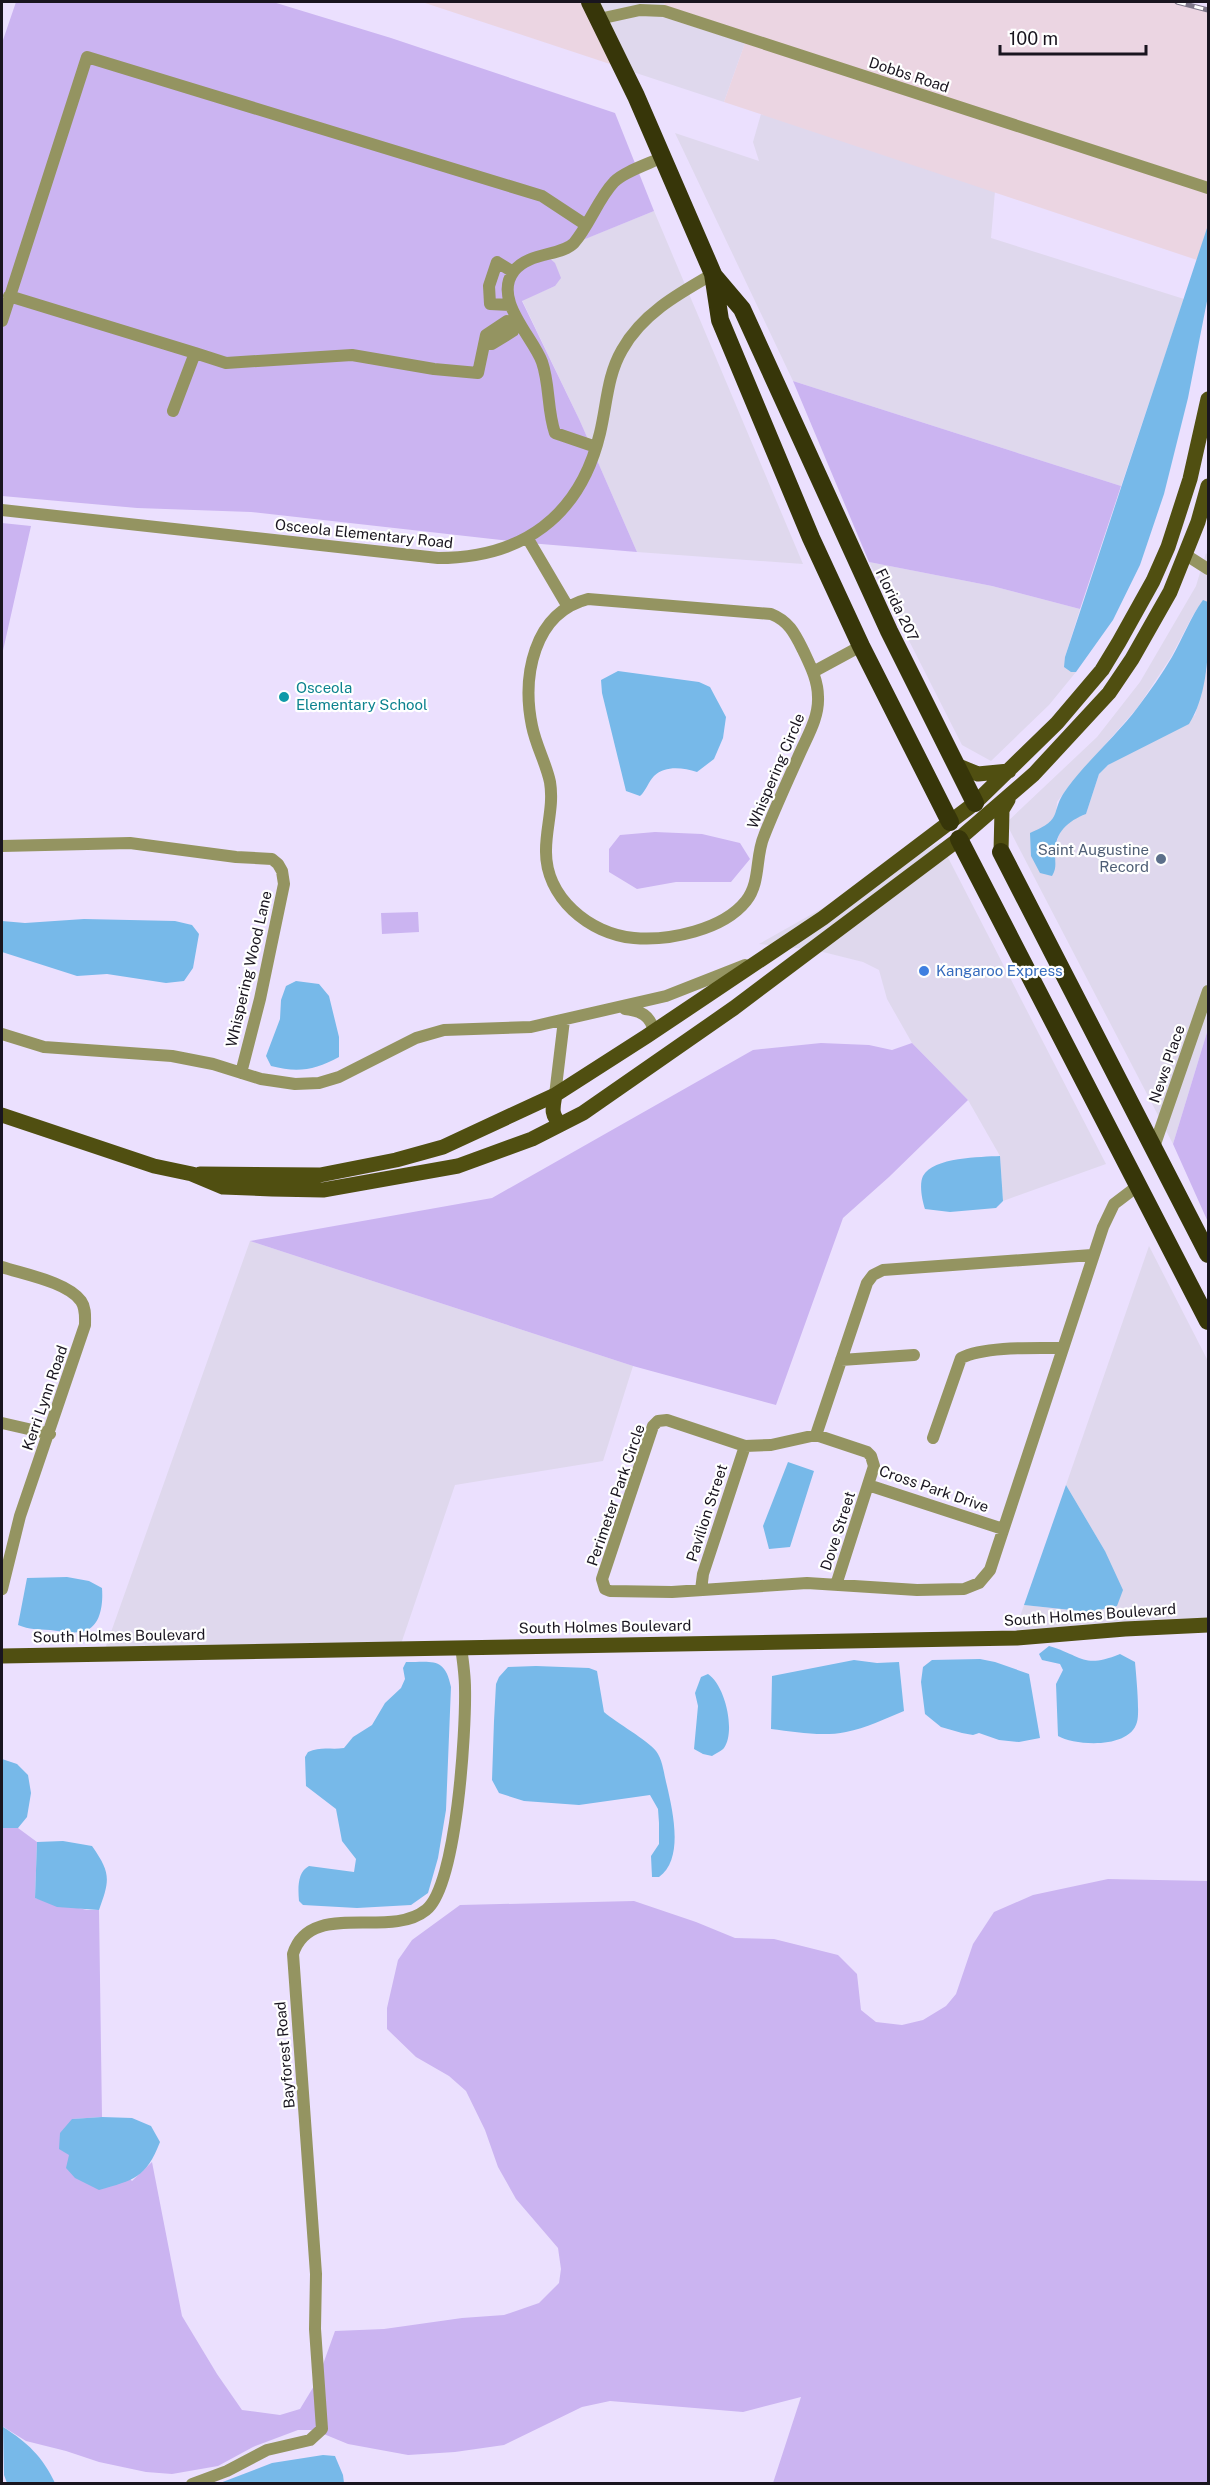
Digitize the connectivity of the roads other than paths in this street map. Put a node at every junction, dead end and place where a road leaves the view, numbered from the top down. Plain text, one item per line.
1 (590, 2) edge
2 (599, 19) junction
3 (663, 157) junction
4 (1209, 188) edge
5 (586, 225) junction
6 (513, 272) junction
7 (712, 274) junction
8 (9, 296) junction
9 (510, 304) junction
10 (2, 321) edge
11 (516, 322) junction
12 (195, 353) junction
13 (1209, 399) edge
14 (173, 411) dead end
15 (596, 447) junction
16 (1192, 468) junction
17 (1209, 486) edge
18 (2, 510) edge
19 (528, 539) junction
20 (1186, 555) junction
21 (1209, 569) edge
22 (567, 606) junction
23 (861, 646) junction
24 (813, 672) junction
25 (956, 765) junction
26 (1009, 771) junction
27 (1010, 796) junction
28 (979, 811) junction
29 (950, 822) junction
30 (959, 838) junction
31 (2, 846) edge
32 (1001, 852) junction
33 (768, 954) junction
34 (1209, 991) edge
35 (615, 1008) junction
36 (564, 1020) junction
37 (654, 1031) junction
38 (2, 1034) edge
39 (241, 1073) junction
40 (555, 1095) junction
41 (2, 1115) edge
42 (561, 1124) junction
43 (1154, 1147) junction
44 (192, 1174) junction
45 (1139, 1185) junction
46 (1209, 1254) edge
47 (1092, 1255) junction
48 (2, 1267) edge
49 (1209, 1321) edge
50 (1062, 1348) junction
51 (914, 1355) dead end
52 (841, 1360) junction
53 (2, 1423) edge
54 (50, 1434) junction
55 (816, 1436) junction
56 (933, 1438) dead end
57 (745, 1446) junction
58 (868, 1485) junction
59 (1003, 1529) junction
60 (836, 1585) junction
61 (2, 1589) edge
62 (701, 1590) junction
63 (1209, 1625) edge
64 (461, 1647) junction
65 (2, 1656) edge
66 (192, 2484) edge

1 - 2 highway
2 - 3 highway
2 - 4 street, Dobbs Road
3 - 5 street
3 - 7 highway
5 - 6 street
5 - 8 street
6 - 9 street
6 - 9 street
7 - 15 street, Osceola Elementary Road
7 - 23 highway
7 - 25 highway, Florida 207
8 - 10 street
8 - 12 street
9 - 11 street
11 - 12 street
11 - 15 street
12 - 14 street
13 - 16 main road
15 - 19 street, Osceola Elementary Road
16 - 20 main road
16 - 26 main road
17 - 20 main road
18 - 19 street, Osceola Elementary Road
19 - 22 street
20 - 21 street
20 - 27 main road
22 - 24 street, Whispering Circle
22 - 24 street, Whispering Circle
23 - 24 street
23 - 29 highway
25 - 26 main road
25 - 28 highway, Florida 207
26 - 28 main road
27 - 28 main road
27 - 32 main road
28 - 29 main road
28 - 30 main road
28 - 32 main road
29 - 30 main road
29 - 33 main road
30 - 42 main road
30 - 45 highway
31 - 39 street, Whispering Wood Lane
32 - 43 highway
33 - 35 street, Whispering Wood Lane
33 - 37 main road
34 - 43 street, News Place
35 - 36 street, Whispering Wood Lane
35 - 37 street
36 - 39 street, Whispering Wood Lane
36 - 40 street
37 - 40 main road
38 - 39 street, Whispering Wood Lane
40 - 42 main road
40 - 44 main road
41 - 44 main road
42 - 44 main road
43 - 46 highway
45 - 47 street, Perimeter Park Circle
45 - 49 highway
47 - 50 street, Perimeter Park Circle
47 - 52 street
48 - 54 street, Kerri Lynn Road
50 - 56 street
50 - 59 street, Perimeter Park Circle
51 - 52 street
52 - 55 street
53 - 54 street
54 - 61 street, Kerri Lynn Road
55 - 57 street, Perimeter Park Circle
55 - 58 street, Cross Park Drive
57 - 62 street, Pavilion Street
57 - 62 street, Perimeter Park Circle
58 - 59 street, Cross Park Drive
58 - 60 street, Dove Street
59 - 60 street, Perimeter Park Circle
60 - 62 street, Perimeter Park Circle
63 - 64 main road, South Holmes Boulevard
64 - 65 main road, South Holmes Boulevard
64 - 66 street, Bayforest Road

